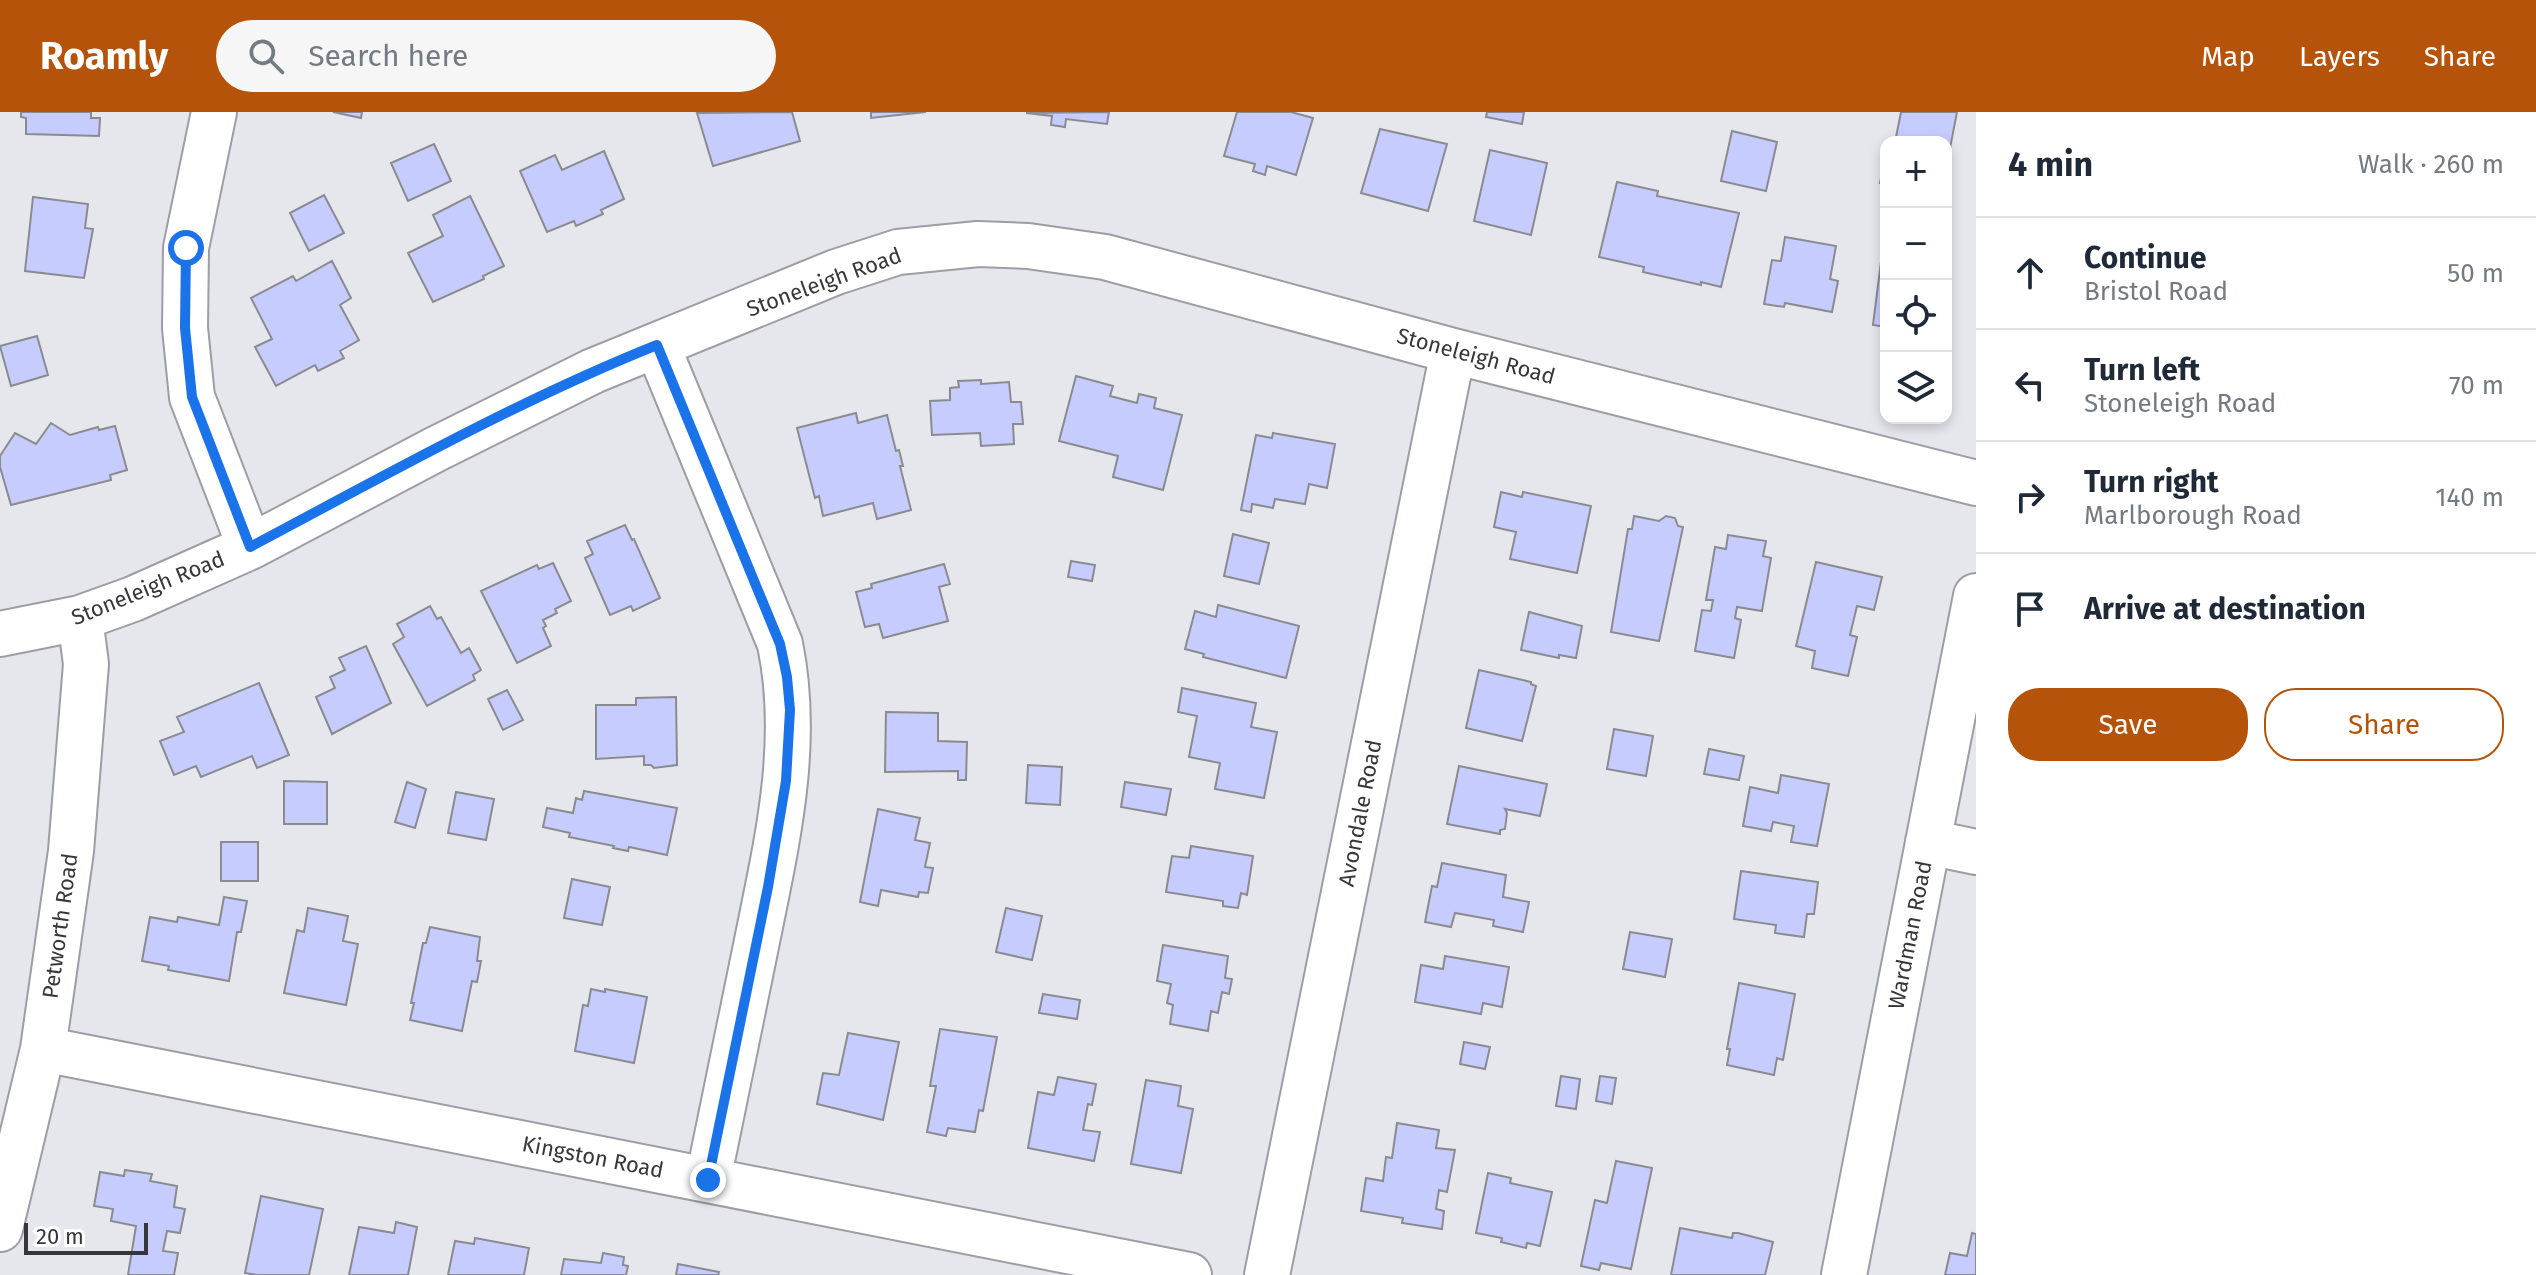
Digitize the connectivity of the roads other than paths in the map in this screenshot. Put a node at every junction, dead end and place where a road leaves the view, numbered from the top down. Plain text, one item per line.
1 (214, 112) edge
2 (657, 345) junction
3 (1453, 351) junction
4 (1976, 483) edge
5 (250, 547) junction
6 (1976, 596) edge
7 (80, 618) junction
8 (0, 634) edge
9 (1928, 842) junction
10 (1976, 852) edge
11 (43, 1049) junction
12 (708, 1180) junction
13 (0, 1229) edge
14 (1189, 1275) edge
15 (1267, 1275) edge
16 (1844, 1275) edge

1 - 5 street
2 - 3 street, Stoneleigh Road
2 - 5 street, Stoneleigh Road
2 - 12 street
3 - 4 street, Stoneleigh Road
3 - 15 street, Avondale Road
5 - 7 street, Stoneleigh Road
6 - 9 street, Wardman Road
7 - 8 street, Stoneleigh Road
7 - 11 street, Petworth Road
9 - 10 street
9 - 16 street, Wardman Road
11 - 12 street, Kingston Road
11 - 13 street, Petworth Road
12 - 14 street, Kingston Road

